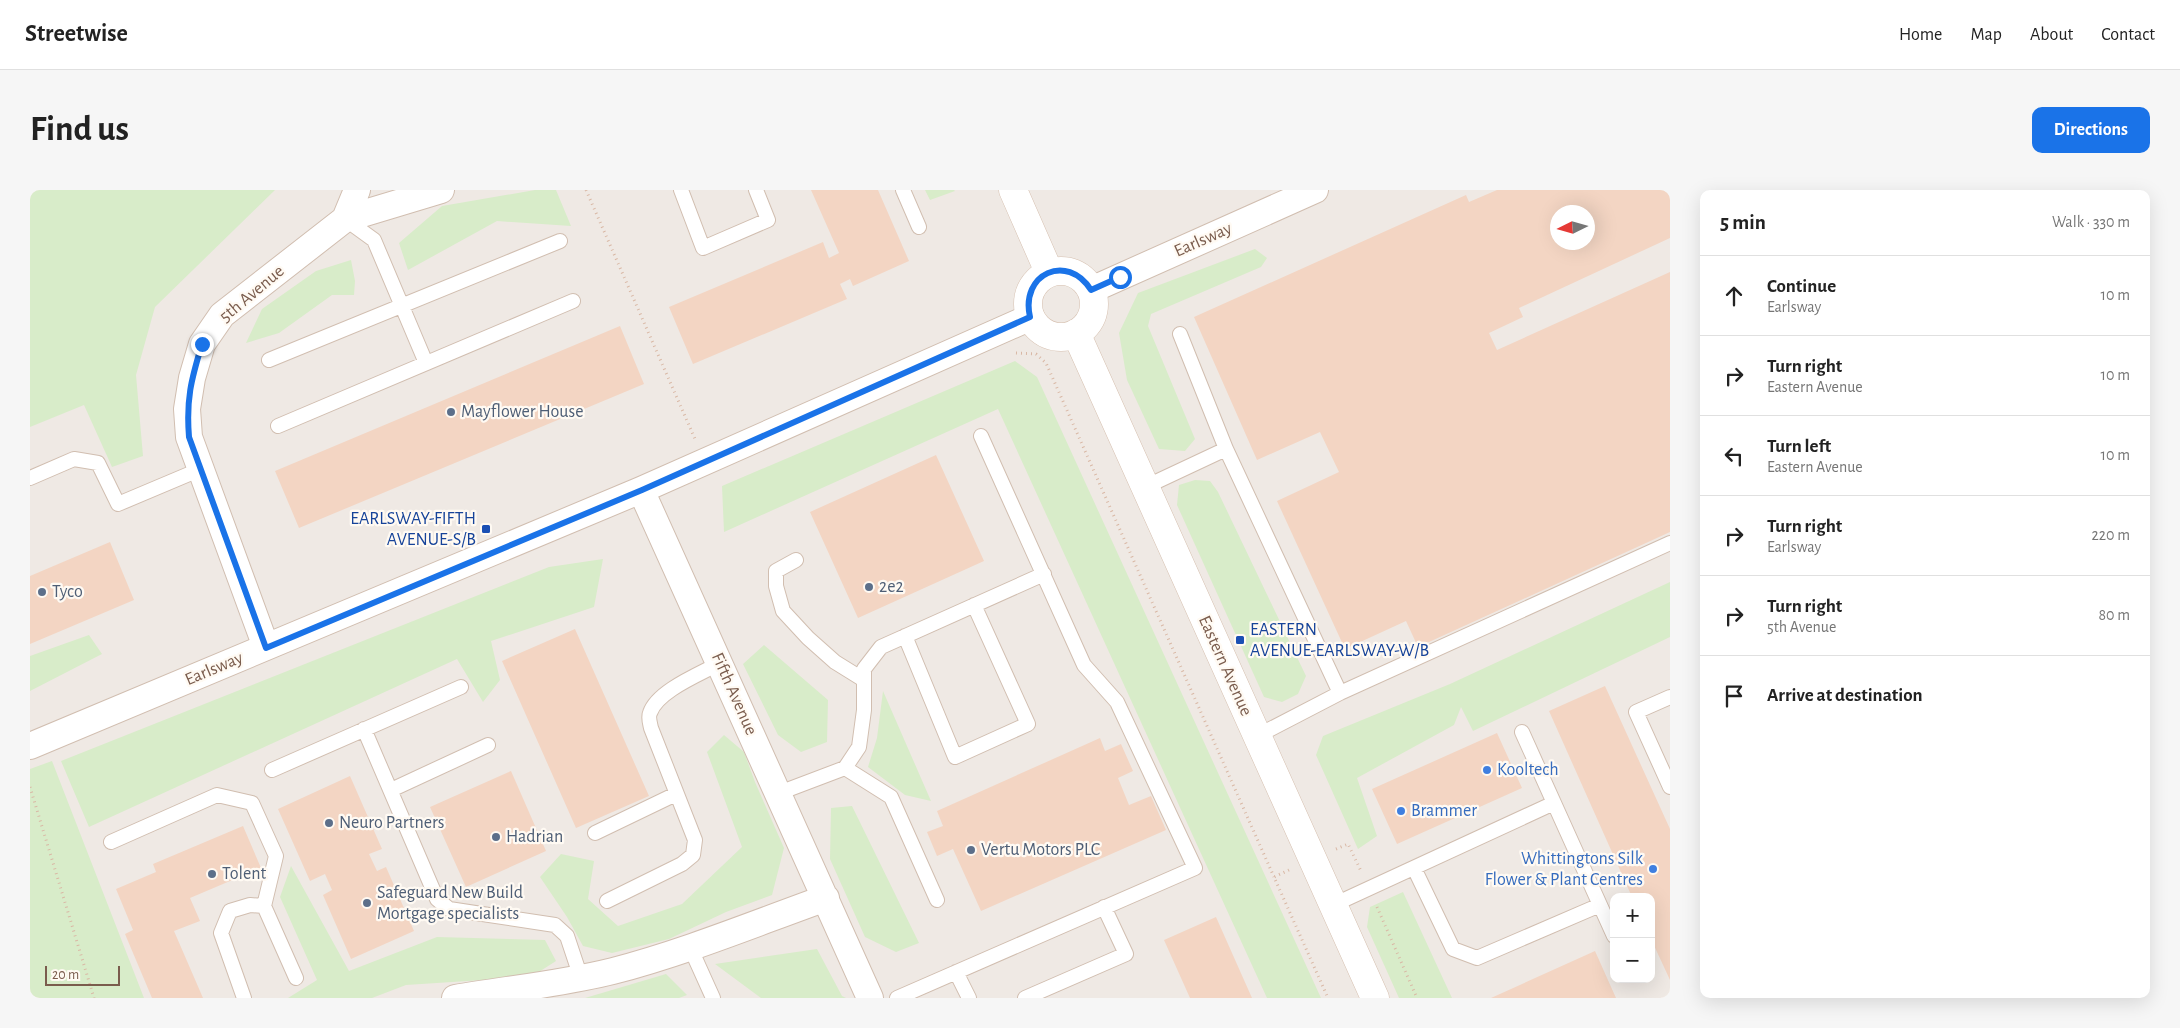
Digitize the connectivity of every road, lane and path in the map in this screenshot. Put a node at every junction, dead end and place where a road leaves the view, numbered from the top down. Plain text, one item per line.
1 (357, 190) edge
2 (440, 190) edge
3 (586, 190) edge
4 (680, 190) edge
5 (756, 190) edge
6 (903, 190) edge
7 (1013, 190) edge
8 (1315, 190) edge
9 (345, 219) junction
10 (919, 227) dead end
11 (560, 241) dead end
12 (1049, 272) junction
13 (1091, 290) junction
14 (572, 301) dead end
15 (401, 306) junction
16 (1030, 317) junction
17 (1003, 329) junction
18 (1076, 333) junction
19 (1180, 334) dead end
20 (269, 360) dead end
21 (426, 363) junction
22 (278, 426) dead end
23 (981, 436) dead end
24 (1226, 449) junction
25 (705, 461) junction
26 (201, 469) junction
27 (30, 478) edge
28 (1145, 487) junction
29 (642, 490) junction
30 (1670, 543) edge
31 (796, 560) dead end
32 (1044, 574) junction
33 (974, 605) junction
34 (905, 636) junction
35 (266, 648) junction
36 (720, 663) junction
37 (864, 680) junction
38 (461, 687) dead end
39 (1340, 693) junction
40 (1670, 697) edge
41 (364, 729) junction
42 (1522, 732) dead end
43 (1257, 736) junction
44 (488, 745) dead end
45 (30, 746) edge
46 (845, 768) junction
47 (272, 770) dead end
48 (30, 787) edge
49 (1670, 787) edge
50 (391, 790) junction
51 (779, 793) junction
52 (676, 794) junction
53 (1554, 803) junction
54 (595, 833) dead end
55 (111, 842) dead end
56 (1348, 844) dead end
57 (1312, 859) junction
58 (1414, 868) junction
59 (1274, 877) junction
60 (1369, 889) junction
61 (826, 898) junction
62 (937, 900) dead end
63 (607, 901) dead end
64 (1333, 905) junction
65 (1600, 905) junction
66 (264, 906) junction
67 (1104, 907) junction
68 (1610, 927) edge
69 (690, 947) junction
70 (956, 972) junction
71 (296, 978) dead end
72 (581, 978) junction
73 (94, 998) edge
74 (244, 998) edge
75 (455, 998) edge
76 (713, 998) edge
77 (870, 998) edge
78 (897, 998) edge
79 (969, 998) edge
80 (1025, 998) edge
81 (1328, 998) edge
82 (1375, 998) edge
83 (1417, 998) edge

1 - 9 street, 5th Avenue
2 - 9 street, 5th Avenue
3 - 25 path
4 - 5 lane
6 - 10 lane
7 - 12 street
8 - 13 street, Earlsway
9 - 15 lane
9 - 26 street, 5th Avenue
11 - 15 lane
12 - 13 street
12 - 16 street
13 - 18 street
14 - 21 lane
15 - 20 lane
15 - 21 lane
16 - 17 street, Earlsway
16 - 18 street
17 - 25 street, Earlsway
17 - 59 path
18 - 28 street, Eastern Avenue
19 - 24 lane
21 - 22 lane
23 - 32 lane
24 - 28 lane
24 - 39 lane
25 - 29 street, Earlsway
26 - 27 lane
26 - 35 street, 5th Avenue
28 - 43 street, Eastern Avenue
29 - 35 street, Earlsway
29 - 36 street, Fifth Avenue
30 - 39 lane
31 - 37 lane
32 - 33 lane
32 - 67 lane
33 - 34 lane
33 - 34 lane
34 - 37 lane
35 - 45 street, Earlsway
36 - 51 street, Fifth Avenue
36 - 52 lane
37 - 46 lane
38 - 41 lane
39 - 43 lane
40 - 49 lane
41 - 47 lane
41 - 50 lane
42 - 53 lane
43 - 57 street, Eastern Avenue
44 - 50 lane
46 - 51 lane
46 - 62 lane
48 - 73 path
50 - 72 lane
51 - 61 street, Fifth Avenue
52 - 54 lane
52 - 63 lane
53 - 58 lane
53 - 65 lane
55 - 66 lane
56 - 60 path
57 - 59 path
57 - 64 street, Eastern Avenue
58 - 60 lane
58 - 65 lane
59 - 81 path
60 - 64 lane
60 - 83 path
61 - 69 street
61 - 77 street, Fifth Avenue
64 - 82 street, Eastern Avenue
65 - 68 lane
66 - 71 lane
66 - 74 lane
67 - 70 lane
67 - 80 lane
69 - 72 street
69 - 76 lane
70 - 78 lane
70 - 79 lane
72 - 75 street

